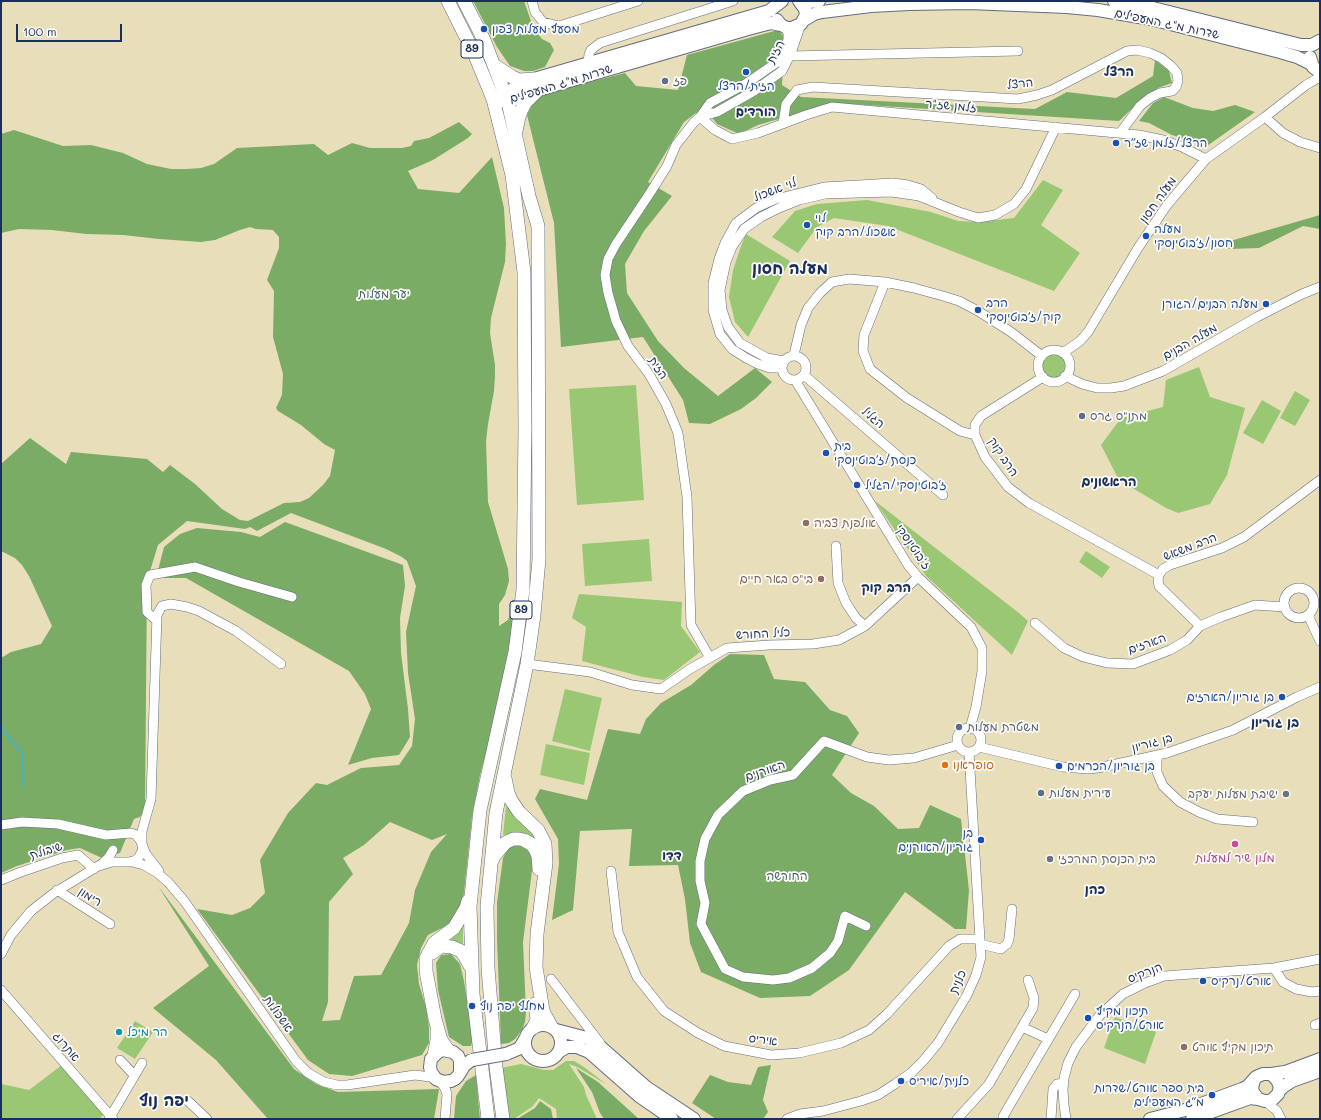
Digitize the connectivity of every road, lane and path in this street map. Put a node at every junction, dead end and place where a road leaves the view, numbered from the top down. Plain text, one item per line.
1 (448, 1) edge
2 (464, 1) edge
3 (532, 1) edge
4 (638, 1) edge
5 (733, 1) edge
6 (799, 1) edge
7 (819, 1) edge
8 (1114, 1) edge
9 (780, 2) edge
10 (802, 22) junction
11 (783, 26) junction
12 (1319, 41) edge
13 (1018, 51) dead end
14 (790, 56) junction
15 (494, 65) junction
16 (590, 69) junction
17 (1316, 70) edge
18 (536, 84) junction
19 (501, 98) junction
20 (700, 117) junction
21 (1265, 117) junction
22 (782, 124) junction
23 (1056, 127) junction
24 (1120, 133) junction
25 (515, 135) junction
26 (1320, 148) edge
27 (1206, 159) junction
28 (885, 282) junction
29 (1320, 287) edge
30 (1063, 354) junction
31 (794, 356) junction
32 (1042, 356) junction
33 (783, 365) junction
34 (804, 375) junction
35 (1065, 376) junction
36 (1042, 377) junction
37 (795, 380) junction
38 (975, 435) junction
39 (1320, 480) edge
40 (944, 494) dead end
41 (836, 546) dead end
42 (1159, 575) junction
43 (918, 577) junction
44 (1320, 589) edge
45 (1313, 596) junction
46 (292, 597) dead end
47 (1284, 607) junction
48 (1308, 615) junction
49 (157, 622) junction
50 (1035, 623) dead end
51 (865, 626) junction
52 (1200, 626) junction
53 (1320, 641) edge
54 (710, 658) junction
55 (281, 664) dead end
56 (527, 664) junction
57 (1320, 687) edge
58 (970, 728) junction
59 (958, 744) junction
60 (980, 746) junction
61 (969, 752) junction
62 (1157, 755) junction
63 (504, 770) junction
64 (147, 814) junction
65 (1253, 822) dead end
66 (1, 825) edge
67 (97, 834) junction
68 (124, 834) junction
69 (142, 843) junction
70 (113, 850) junction
71 (128, 862) junction
72 (97, 867) junction
73 (490, 867) junction
74 (611, 871) dead end
75 (164, 879) junction
76 (1, 880) edge
77 (472, 883) junction
78 (57, 890) junction
79 (1012, 909) dead end
80 (110, 924) dead end
81 (866, 926) dead end
82 (980, 941) junction
83 (1, 954) edge
84 (1320, 959) edge
85 (1274, 968) junction
86 (472, 969) junction
87 (426, 972) junction
88 (551, 979) dead end
89 (1028, 980) dead end
90 (1, 990) edge
91 (1320, 991) edge
92 (1075, 994) dead end
93 (580, 1020) junction
94 (1022, 1027) junction
95 (438, 1028) junction
96 (553, 1028) junction
97 (529, 1033) junction
98 (573, 1035) junction
99 (1048, 1039) junction
100 (604, 1049) junction
101 (560, 1051) junction
102 (453, 1053) junction
103 (509, 1053) junction
104 (532, 1057) junction
105 (432, 1059) junction
106 (1320, 1059) edge
107 (120, 1060) dead end
108 (471, 1061) junction
109 (142, 1062) dead end
110 (1320, 1071) edge
111 (1271, 1074) junction
112 (134, 1075) junction
113 (415, 1075) junction
114 (457, 1075) junction
115 (438, 1080) junction
116 (1254, 1080) junction
117 (1064, 1083) junction
118 (1278, 1093) junction
119 (446, 1094) junction
120 (1261, 1100) junction
121 (188, 1101) dead end
122 (1279, 1115) edge
123 (111, 1118) edge
124 (208, 1119) edge
125 (445, 1119) edge
126 (488, 1119) edge
127 (503, 1119) edge
128 (672, 1119) edge
129 (694, 1119) edge
130 (788, 1119) edge
131 (957, 1119) edge
132 (1004, 1119) edge
133 (1051, 1119) edge
134 (1066, 1119) edge
135 (1150, 1119) edge
136 (1192, 1119) edge

1 - 19 highway, 89
2 - 15 highway, 89
3 - 4 street
5 - 16 street
6 - 7 main road
6 - 10 main road
8 - 12 main road, שדרות מ"ג המעפילים
9 - 11 main road
9 - 16 main road, שדרות מ"ג המעפילים
10 - 11 main road, שדרות מ"ג המעפילים
10 - 14 street, הזית
10 - 17 main road, שדרות מ"ג המעפילים
11 - 16 main road, שדרות מ"ג המעפילים
11 - 20 street, הזית
12 - 17 main road
13 - 14 street
14 - 20 street, הזית
15 - 18 highway
15 - 19 highway, 89
16 - 18 main road, שדרות מ"ג המעפילים
17 - 21 street, מעלה חסון
18 - 19 main road, שדרות מ"ג המעפילים
18 - 25 highway
19 - 25 highway, 89
19 - 77 highway, 89
20 - 22 street, זלמן שז"ר
20 - 54 street, הזית
21 - 26 street
21 - 27 street, מעלה חסון
22 - 23 street, זלמן שז"ר
22 - 24 street, הרצל
23 - 24 street, זלמן שז"ר
23 - 33 street, לוי אשכול
24 - 27 street, זלמן שז"ר
25 - 56 highway, 89
27 - 30 street, מעלה חסון
28 - 31 street
28 - 32 street
28 - 38 street, הרב קוק
29 - 35 street, מעלה הבנים
30 - 32 street
30 - 35 street
31 - 33 street
31 - 34 street
32 - 36 street
33 - 37 street
34 - 37 street
34 - 40 street, הגליל
35 - 36 street
36 - 38 street
37 - 43 street, ז'בוטינסקי
38 - 42 street, הרב קוק
39 - 42 street, הרב משאש
41 - 51 street
42 - 52 street, הרב משאש
43 - 51 street, כליל החורש
43 - 58 street, ז'בוטינסקי
44 - 45 street
45 - 47 street
45 - 48 street
46 - 49 street
47 - 48 street
47 - 52 street
48 - 53 street
49 - 55 street
49 - 64 street
50 - 52 street, הארזים
51 - 54 street, כליל החורש
54 - 56 street, כליל החורש
56 - 63 highway, 89
57 - 62 street, בן גוריון
58 - 59 street
58 - 60 street
59 - 61 street
59 - 81 street, האורנים
60 - 61 street
60 - 62 street, בן גוריון
61 - 82 street, כלנית
62 - 65 street
63 - 73 highway, 89
63 - 96 highway
64 - 68 street
64 - 69 street
66 - 67 street
67 - 68 street
67 - 70 street
68 - 69 street
68 - 70 street
69 - 71 street
69 - 75 street, אשכולות
70 - 71 street
70 - 72 street, אשכולות
71 - 72 street, אשכולות
71 - 75 street, אשכולות
72 - 76 street, שיבולת
72 - 78 street, אשכולות
73 - 97 highway
73 - 127 highway, 89
74 - 82 street, איריס
75 - 113 street, אשכולות
77 - 86 highway, 89
77 - 87 highway
78 - 80 street, רימון
78 - 83 street, אשכולות
79 - 82 street, איריס
82 - 130 street, כלנית
84 - 85 street, הנרקיס
85 - 91 street
85 - 117 street, הנרקיס
86 - 87 highway
86 - 126 highway, 89
87 - 95 highway
88 - 93 street
89 - 94 street
90 - 123 street, אתרוג
92 - 99 street
93 - 98 street
93 - 100 street
94 - 99 street
94 - 131 street
95 - 102 highway
95 - 105 highway
96 - 97 main road
96 - 98 main road
96 - 101 main road
97 - 103 main road
97 - 104 main road
98 - 100 main road
99 - 132 street
100 - 129 main road
101 - 104 main road
101 - 128 main road
102 - 105 main road
102 - 108 main road
102 - 114 main road
103 - 104 main road
103 - 108 main road, bridge
105 - 113 street
105 - 115 main road
106 - 111 main road
107 - 112 street
108 - 114 main road
109 - 112 street
110 - 118 main road
111 - 116 main road
111 - 118 main road
112 - 123 street
113 - 115 street, אשכולות
114 - 115 main road
114 - 119 street
115 - 119 street
116 - 120 main road
116 - 135 main road
117 - 133 street
117 - 134 street, הנרקיס
118 - 120 main road
118 - 122 street
119 - 125 street
120 - 122 street
120 - 136 main road
121 - 124 street

